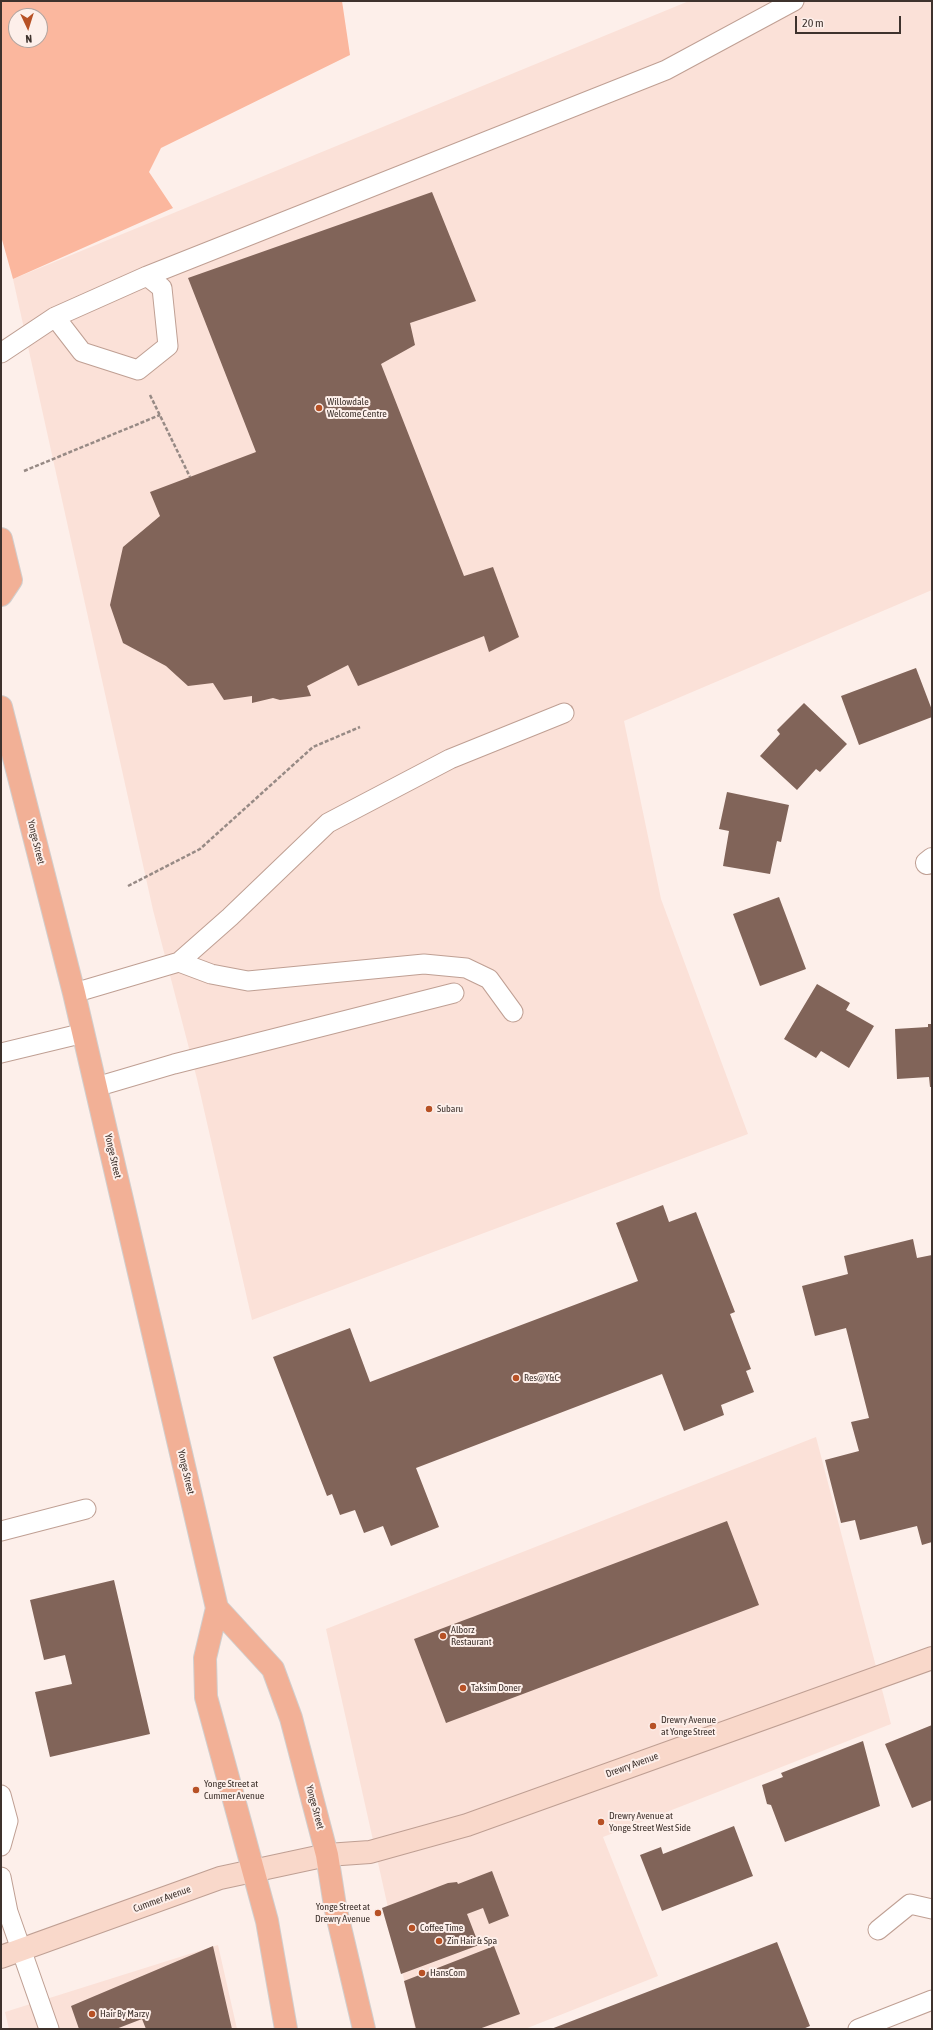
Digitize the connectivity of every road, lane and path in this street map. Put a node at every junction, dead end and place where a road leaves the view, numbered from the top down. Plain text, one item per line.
1 (794, 1) edge
2 (147, 276) junction
3 (55, 317) junction
4 (1, 352) edge
5 (138, 370) junction
6 (160, 415) junction
7 (24, 471) dead end
8 (190, 477) dead end
9 (1, 539) edge
10 (1, 595) edge
11 (1, 707) edge
12 (564, 713) dead end
13 (360, 727) dead end
14 (128, 886) dead end
15 (179, 962) junction
16 (74, 993) junction
17 (454, 993) dead end
18 (513, 1012) dead end
19 (84, 1033) junction
20 (1, 1053) edge
21 (96, 1087) junction
22 (86, 1509) dead end
23 (1, 1531) edge
24 (217, 1608) junction
25 (932, 1658) edge
26 (1, 1794) edge
27 (1, 1846) edge
28 (327, 1855) junction
29 (253, 1872) junction
30 (1, 1877) edge
31 (932, 1908) edge
32 (878, 1930) dead end
33 (11, 1954) edge
34 (932, 2000) edge
35 (49, 2029) edge
36 (286, 2029) edge
37 (364, 2029) edge
38 (858, 2029) edge

1 - 2 lane
2 - 3 lane
2 - 5 lane
3 - 4 lane
3 - 5 lane
5 - 6 path
6 - 7 path
6 - 8 path
9 - 10 main road
11 - 16 main road, Yonge Street
12 - 15 lane
13 - 14 path
15 - 16 lane
15 - 18 lane
16 - 19 main road, Yonge Street
17 - 21 lane
19 - 20 lane
19 - 21 main road, Yonge Street
21 - 24 main road, Yonge Street
22 - 23 lane
24 - 28 main road, Yonge Street
24 - 29 main road, Yonge Street
25 - 28 street, Drewry Avenue
26 - 27 lane
28 - 29 street, Cummer Avenue
28 - 37 main road, Yonge Street
29 - 33 street, Cummer Avenue
29 - 36 main road, Yonge Street
30 - 33 lane
31 - 32 lane
33 - 35 lane
34 - 38 lane

